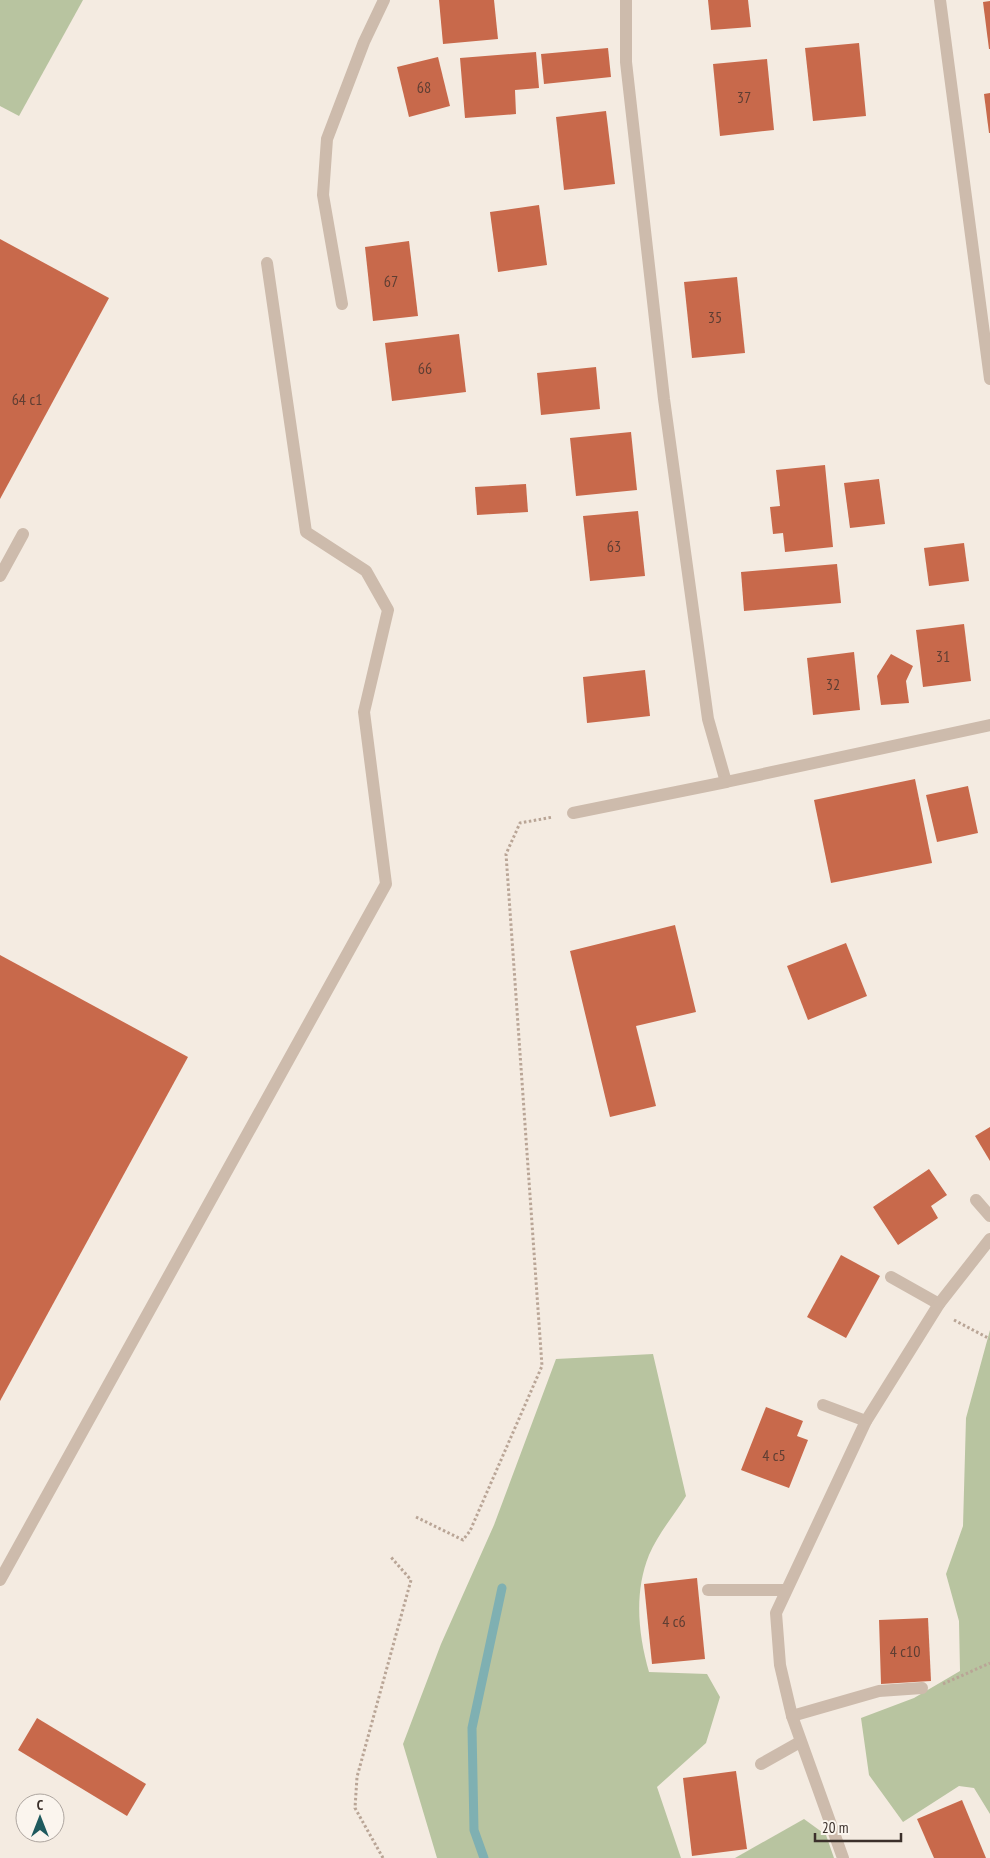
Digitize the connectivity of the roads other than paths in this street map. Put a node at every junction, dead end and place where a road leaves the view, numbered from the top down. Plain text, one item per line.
1 (384, 0) edge
2 (626, 0) edge
3 (940, 0) edge
4 (267, 263) dead end
5 (342, 304) dead end
6 (990, 379) edge
7 (23, 534) dead end
8 (0, 576) edge
9 (990, 725) edge
10 (726, 782) junction
11 (573, 813) road end
12 (976, 1200) dead end
13 (990, 1216) edge
14 (990, 1239) edge
15 (892, 1277) dead end
16 (937, 1308) junction
17 (823, 1405) dead end
18 (866, 1422) junction
19 (0, 1580) edge
20 (708, 1590) dead end
21 (786, 1590) junction
22 (922, 1688) road end
23 (792, 1716) junction
24 (800, 1742) junction
25 (761, 1764) dead end
26 (843, 1858) edge

1 - 5 street
2 - 10 street
3 - 6 street
4 - 19 street
7 - 8 street
9 - 10 street
10 - 11 street
12 - 13 street
14 - 16 street
15 - 16 street
16 - 18 street
17 - 18 street
18 - 21 street
20 - 21 street
21 - 23 street
22 - 23 street
23 - 24 street
24 - 25 street
24 - 26 street

